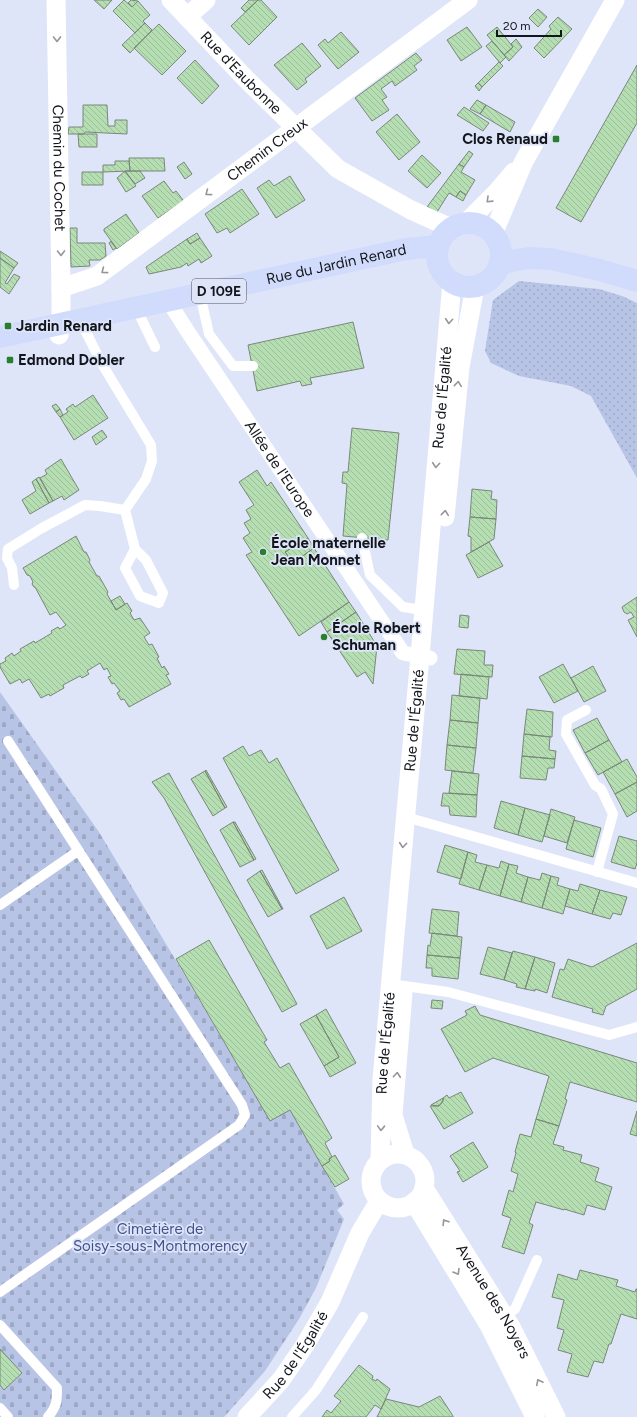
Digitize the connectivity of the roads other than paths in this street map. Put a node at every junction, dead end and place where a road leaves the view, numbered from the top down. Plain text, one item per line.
1 (56, 0) edge
2 (171, 0) edge
3 (206, 0) edge
4 (468, 0) edge
5 (615, 0) edge
6 (187, 16) junction
7 (296, 129) junction
8 (524, 161) junction
9 (496, 238) junction
10 (446, 239) junction
11 (551, 259) junction
12 (499, 265) junction
13 (600, 270) junction
14 (637, 270) edge
15 (637, 281) edge
16 (452, 282) junction
17 (474, 286) junction
18 (61, 288) junction
19 (202, 303) junction
20 (173, 305) junction
21 (139, 312) junction
22 (83, 325) junction
23 (60, 330) junction
24 (0, 337) edge
25 (156, 347) dead end
26 (0, 348) edge
27 (252, 366) dead end
28 (125, 510) junction
29 (362, 538) dead end
30 (135, 549) junction
31 (14, 585) dead end
32 (423, 610) junction
33 (425, 657) junction
34 (586, 710) dead end
35 (8, 741) dead end
36 (412, 819) junction
37 (78, 851) junction
38 (597, 872) junction
39 (637, 883) edge
40 (0, 905) edge
41 (397, 985) junction
42 (637, 1027) edge
43 (405, 1154) junction
44 (380, 1159) junction
45 (419, 1195) junction
46 (380, 1201) junction
47 (537, 1260) dead end
48 (0, 1292) edge
49 (363, 1317) dead end
50 (497, 1320) junction
51 (0, 1325) edge
52 (0, 1408) edge
53 (8, 1417) edge
54 (48, 1417) edge
55 (247, 1417) edge
56 (292, 1417) edge
57 (535, 1417) edge
58 (556, 1417) edge

1 -> 18 street, Chemin du Cochet
2 - 6 street, Rue d'Eaubonne
3 - 6 street
4 - 7 street, Chemin Creux
5 - 8 street
6 - 7 street, Rue d'Eaubonne
7 - 10 street, Rue d'Eaubonne
7 -> 18 street, Chemin Creux
8 - 9 street
8 -> 10 street
9 - 10 main road
9 - 11 main road
9 - 12 main road
10 - 16 main road
10 - 19 main road, Rue du Jardin Renard / D 109E
10 - 20 main road, Rue du Jardin Renard / D 109E
11 - 12 main road
11 - 13 main road
12 - 17 main road
13 - 14 main road
13 - 15 main road
16 - 17 main road
16 -> 32 street, Rue de l'Égalité
33 -> 17 street, Rue de l'Égalité
18 - 23 street, Chemin du Cochet
19 - 20 main road, Rue du Jardin Renard / D 109E
19 - 27 lane
20 - 21 main road, Rue du Jardin Renard / D 109E
20 - 33 street, Allée de l'Europe
21 - 22 main road, Rue du Jardin Renard / D 109E
21 - 25 lane
22 - 23 main road, Rue du Jardin Renard / D 109E
22 - 28 lane
23 - 24 main road, Rue du Jardin Renard / D 109E
23 - 26 main road, Rue du Jardin Renard / D 109E
28 - 30 lane
28 - 31 lane
29 - 32 lane
30 - 30 lane
32 - 33 street, Rue de l'Égalité
33 - 36 street, Rue de l'Égalité
34 - 38 lane
35 - 37 lane
36 - 38 lane
36 - 41 street, Rue de l'Égalité
37 - 40 lane
37 - 48 lane
38 - 39 lane
41 - 42 lane
43 -> 41 street, Rue de l'Égalité
41 -> 44 street, Rue de l'Égalité
43 - 44 street
43 - 45 street
44 - 46 street
45 - 46 street
45 - 50 street, Avenue des Noyers
46 - 55 street, Rue de l'Égalité
47 - 50 lane
49 - 56 lane
50 - 57 street, Avenue des Noyers
58 -> 50 street, Avenue des Noyers
51 - 54 lane
52 - 53 lane

